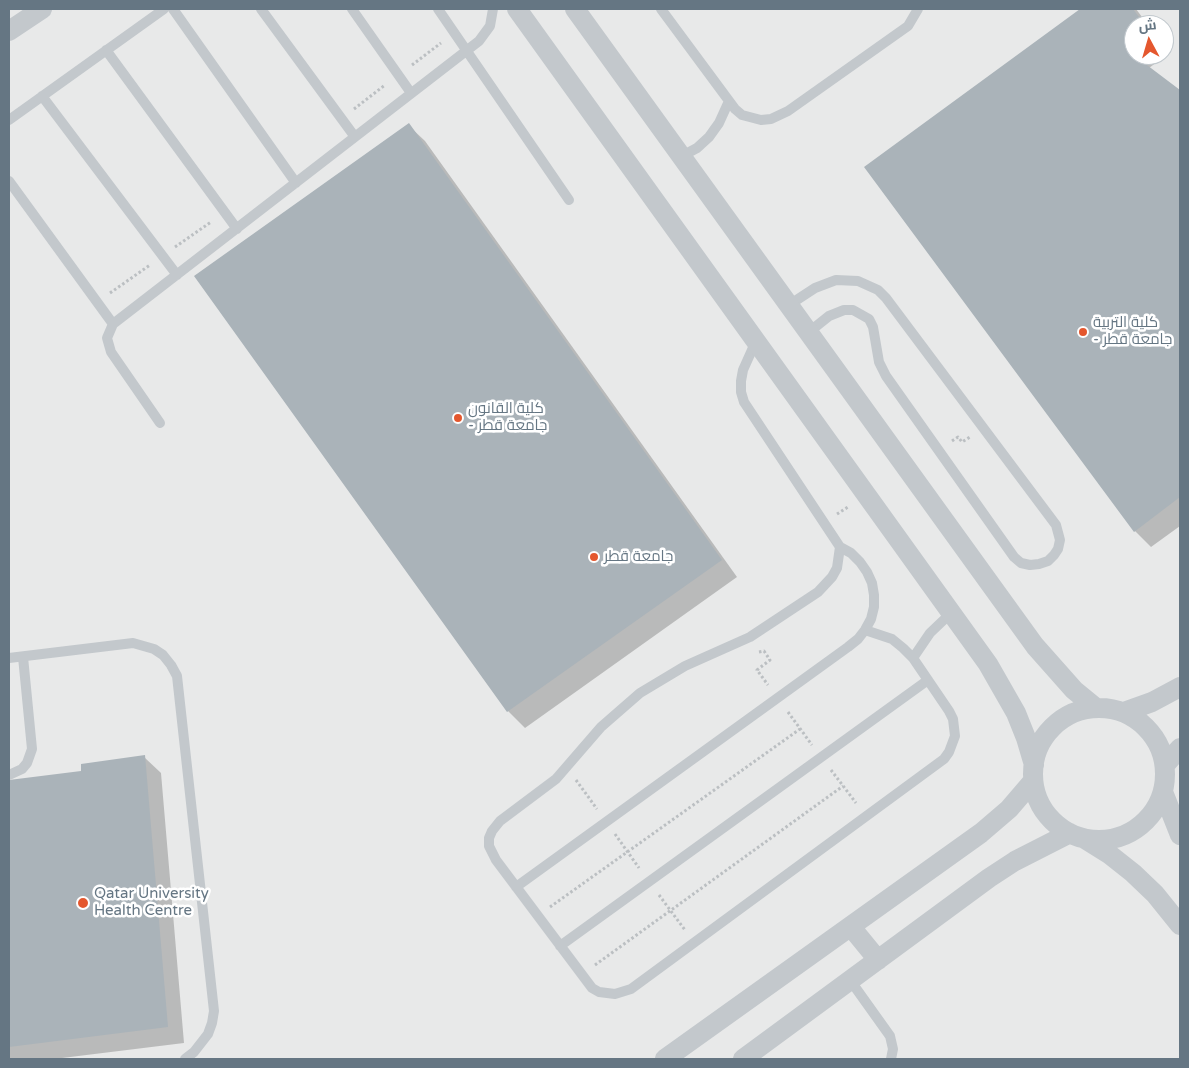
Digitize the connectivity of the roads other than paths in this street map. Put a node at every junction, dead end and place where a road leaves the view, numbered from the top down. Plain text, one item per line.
1 (42, 9) edge
2 (164, 9) edge
3 (173, 9) edge
4 (262, 9) edge
5 (352, 9) edge
6 (438, 9) edge
7 (493, 9) edge
8 (517, 9) edge
9 (575, 9) edge
10 (661, 9) edge
11 (918, 9) edge
12 (9, 32) edge
13 (106, 50) junction
14 (467, 50) junction
15 (411, 93) junction
16 (42, 96) junction
17 (728, 101) junction
18 (9, 120) edge
19 (355, 137) junction
20 (682, 156) junction
21 (9, 181) edge
22 (296, 183) junction
23 (569, 200) dead end
24 (237, 229) junction
25 (177, 275) junction
26 (789, 305) junction
27 (114, 324) junction
28 (809, 332) junction
29 (756, 341) junction
30 (160, 423) dead end
31 (840, 547) junction
32 (951, 613) junction
33 (865, 630) junction
34 (23, 656) junction
35 (9, 658) edge
36 (914, 658) junction
37 (928, 680) junction
38 (1180, 687) edge
39 (1096, 708) junction
40 (1124, 712) junction
41 (1180, 748) edge
42 (1165, 765) junction
43 (1034, 773) junction
44 (9, 775) edge
45 (1163, 792) junction
46 (1180, 835) edge
47 (1077, 836) junction
48 (516, 887) junction
49 (1180, 925) edge
50 (851, 927) junction
51 (560, 946) junction
52 (878, 960) junction
53 (850, 980) junction
54 (185, 1059) edge
55 (665, 1059) edge
56 (743, 1059) edge
57 (891, 1059) edge

1 - 12 street
2 - 13 lane
3 - 22 lane
4 - 19 lane
5 - 15 lane
6 - 14 lane
7 - 14 lane
8 - 29 street
9 - 20 street
10 - 17 lane
11 - 17 lane
13 - 16 lane
13 - 24 lane
14 - 15 lane
14 - 23 lane
15 - 19 lane
16 - 18 lane
16 - 25 lane
17 - 20 lane
19 - 22 lane
20 - 26 street
21 - 27 lane
22 - 24 lane
24 - 25 lane
25 - 27 lane
26 - 28 street
26 - 28 lane
27 - 30 lane
28 - 39 street
29 - 31 lane
29 - 32 street
31 - 33 lane
31 - 48 lane
32 - 36 lane
32 - 43 street
33 - 36 lane
33 - 48 lane
34 - 35 lane
34 - 44 lane
34 - 54 lane
36 - 37 lane
37 - 51 lane
37 - 51 lane
38 - 40 street
39 - 40 street
39 - 43 street
40 - 42 street
41 - 42 street
42 - 45 street
43 - 47 street
43 - 50 street
45 - 46 street
45 - 47 street
47 - 49 street
47 - 52 street
48 - 51 lane
50 - 52 street
50 - 55 street
52 - 53 street
53 - 56 street
53 - 57 lane

